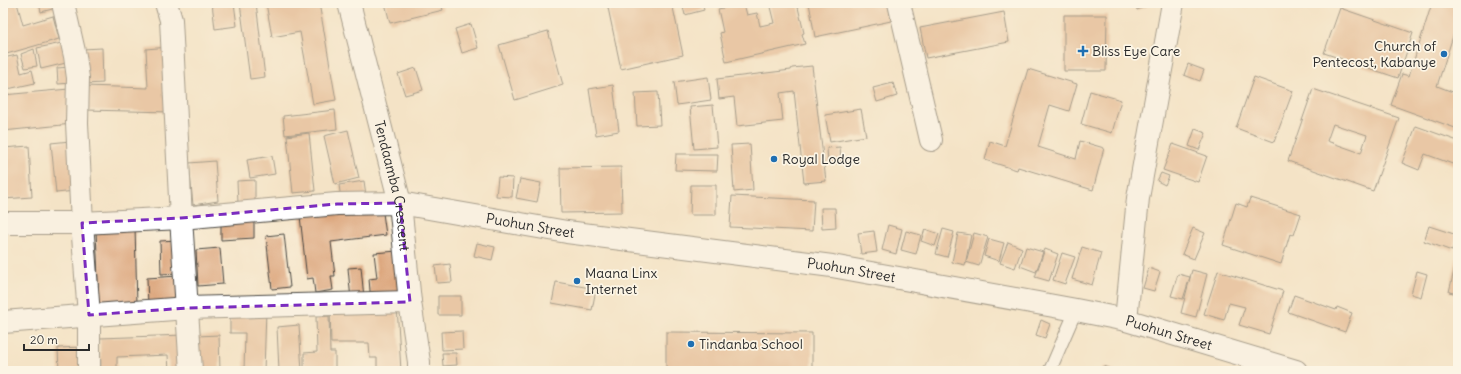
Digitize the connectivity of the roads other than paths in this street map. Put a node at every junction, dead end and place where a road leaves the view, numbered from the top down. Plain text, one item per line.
1 (63, 3) edge
2 (166, 3) edge
3 (349, 3) edge
4 (899, 3) edge
5 (1173, 3) edge
6 (931, 140) dead end
7 (400, 203) junction
8 (181, 218) junction
9 (3, 223) edge
10 (82, 223) junction
11 (410, 302) junction
12 (187, 308) junction
13 (1076, 310) junction
14 (89, 315) junction
15 (1126, 320) junction
16 (3, 322) edge
17 (90, 371) edge
18 (191, 371) edge
19 (419, 371) edge
20 (1049, 371) edge
21 (1296, 371) edge

1 - 10 street
2 - 8 street
3 - 7 street, Tendaamba Crescent
4 - 6 street
5 - 15 street
7 - 8 street, Puohun Street
7 - 11 street, Tendaamba Crescent
7 - 13 street, Puohun Street
8 - 10 street, Puohun Street
8 - 12 street
9 - 10 street, Puohun Street
10 - 14 street
11 - 12 street
11 - 19 street, Tendaamba Crescent
12 - 14 street
12 - 18 street
13 - 15 street, Puohun Street
13 - 20 lane
14 - 16 street
14 - 17 street
15 - 21 street, Puohun Street

